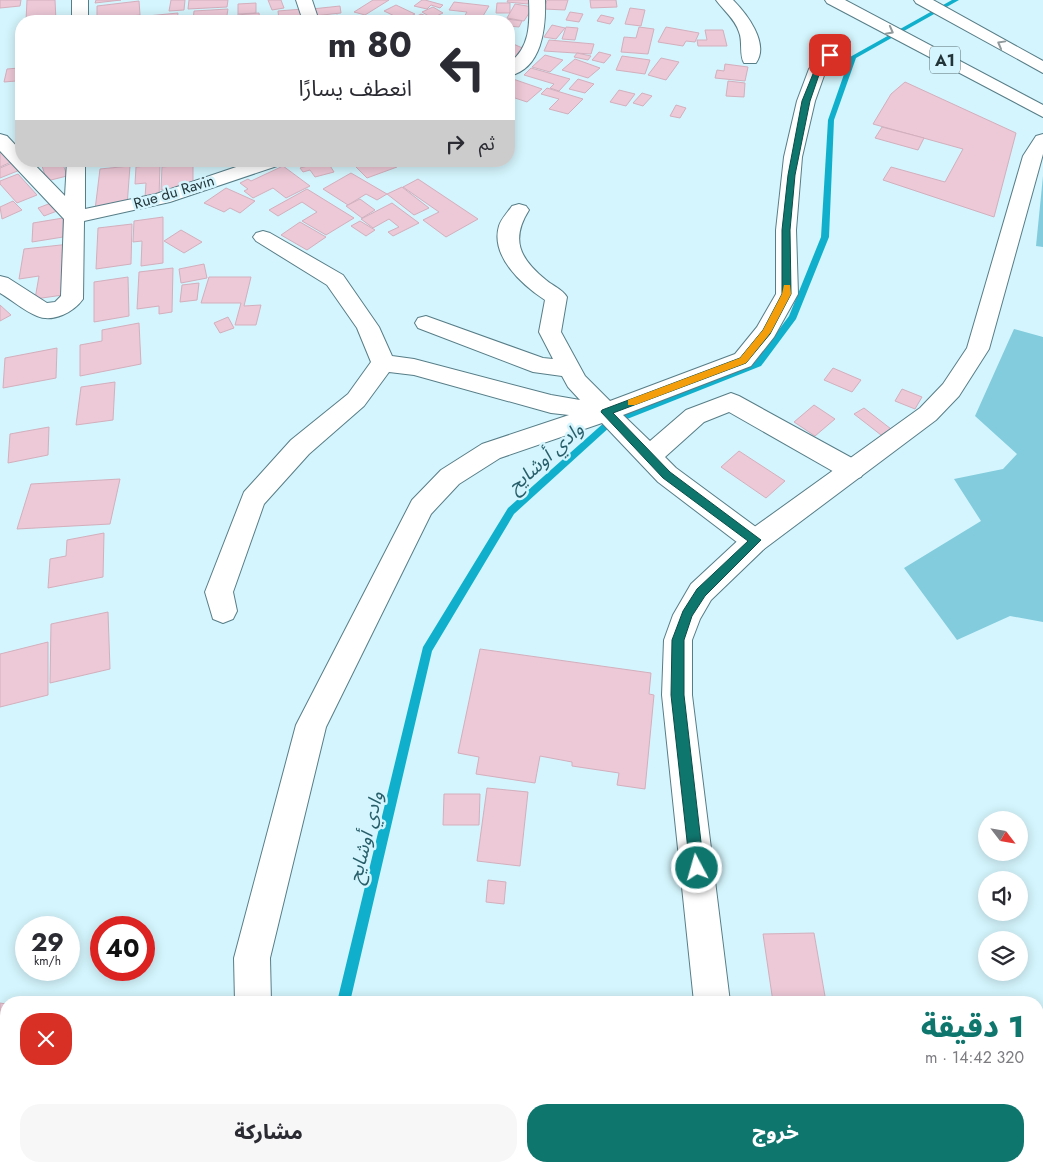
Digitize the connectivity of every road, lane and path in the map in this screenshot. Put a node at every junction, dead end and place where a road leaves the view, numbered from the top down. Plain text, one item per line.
1 (80, 0) edge
2 (304, 0) edge
3 (537, 0) edge
4 (724, 0) edge
5 (922, 0) edge
6 (840, 4) edge
7 (80, 15) edge
8 (309, 15) edge
9 (842, 42) dead end
10 (750, 59) dead end
11 (515, 68) edge
12 (1043, 68) edge
13 (1043, 112) edge
14 (0, 140) edge
15 (1043, 140) edge
16 (15, 156) edge
17 (26, 167) edge
18 (76, 167) edge
19 (255, 167) edge
20 (519, 210) dead end
21 (74, 217) junction
22 (263, 237) dead end
23 (0, 283) edge
24 (426, 323) dead end
25 (383, 363) junction
26 (569, 369) junction
27 (606, 412) junction
28 (649, 456) junction
29 (852, 470) junction
30 (756, 540) junction
31 (223, 611) dead end
32 (253, 996) edge
33 (711, 996) edge

1 - 7 main road
2 - 8 main road
3 - 11 main road
4 - 10 main road
12 -> 5 main road, A1
6 -> 13 main road, A1
9 - 27 main road
14 - 16 main road
15 - 29 main road
17 - 21 main road
18 - 21 main road
19 - 21 main road, Rue du Ravin
20 - 26 main road
21 - 23 main road
22 - 25 main road
24 - 26 main road
25 - 27 main road
25 - 31 main road
26 - 27 main road
27 - 28 main road
27 - 32 main road
28 - 29 main road
28 - 30 main road
29 - 30 main road
30 - 33 main road

